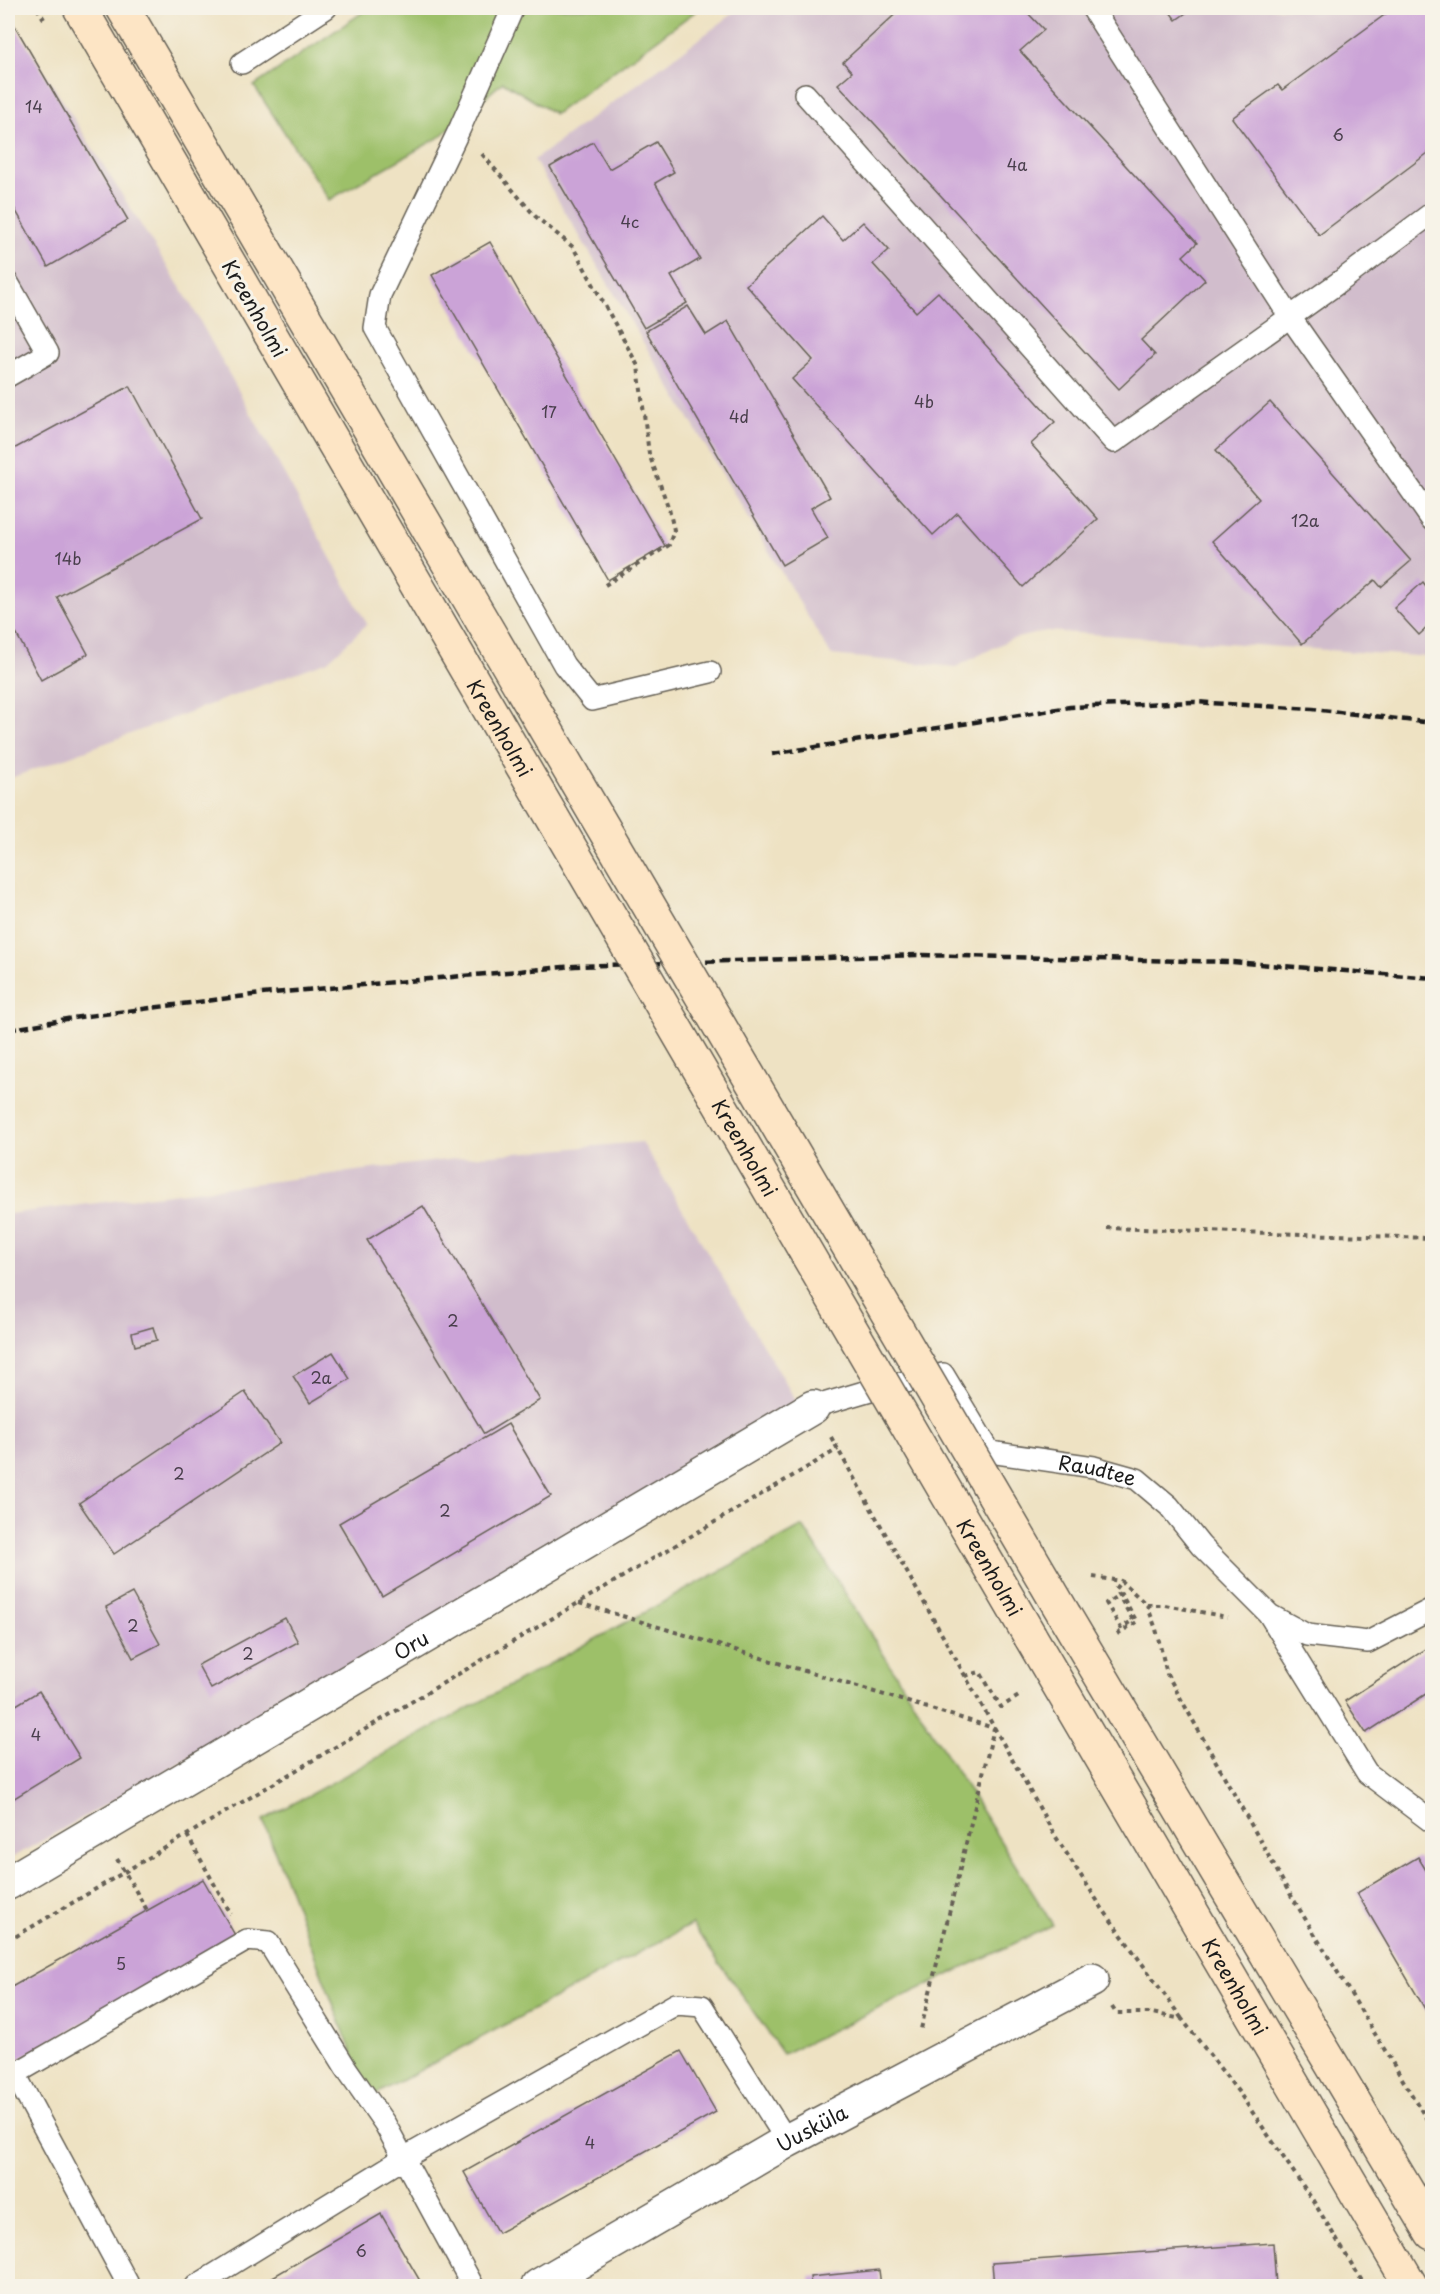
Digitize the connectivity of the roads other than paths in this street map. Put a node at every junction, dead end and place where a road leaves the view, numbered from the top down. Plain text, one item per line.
1 (80, 8) edge
2 (123, 8) edge
3 (326, 8) edge
4 (513, 8) edge
5 (1092, 8) edge
6 (242, 63) dead end
7 (805, 94) dead end
8 (1432, 213) edge
9 (8, 283) edge
10 (1290, 317) junction
11 (8, 376) edge
12 (1432, 520) edge
13 (710, 672) dead end
14 (813, 1407) joint
15 (1432, 1609) edge
16 (1273, 1620) junction
17 (1432, 1822) edge
18 (8, 1883) edge
19 (1092, 1980) road end
20 (11, 2076) edge
21 (787, 2141) junction
22 (404, 2158) junction
23 (1432, 2233) edge
24 (129, 2286) edge
25 (196, 2286) edge
26 (474, 2286) edge
27 (538, 2286) edge
28 (1411, 2286) edge

1 - 28 main road, Kreenholmi, bridge
2 - 23 main road, Kreenholmi, bridge
3 - 6 lane
4 - 13 lane
5 - 10 lane
7 - 10 lane
8 - 10 lane
9 - 11 lane
10 - 12 lane
14 - 16 lane, Raudtee
14 - 18 street, Oru
15 - 16 lane, Raudtee
16 - 17 lane
19 - 21 street, Uusküla
20 - 22 lane
20 - 24 lane
21 - 22 lane
21 - 27 street, Uusküla
22 - 25 lane
22 - 26 lane

